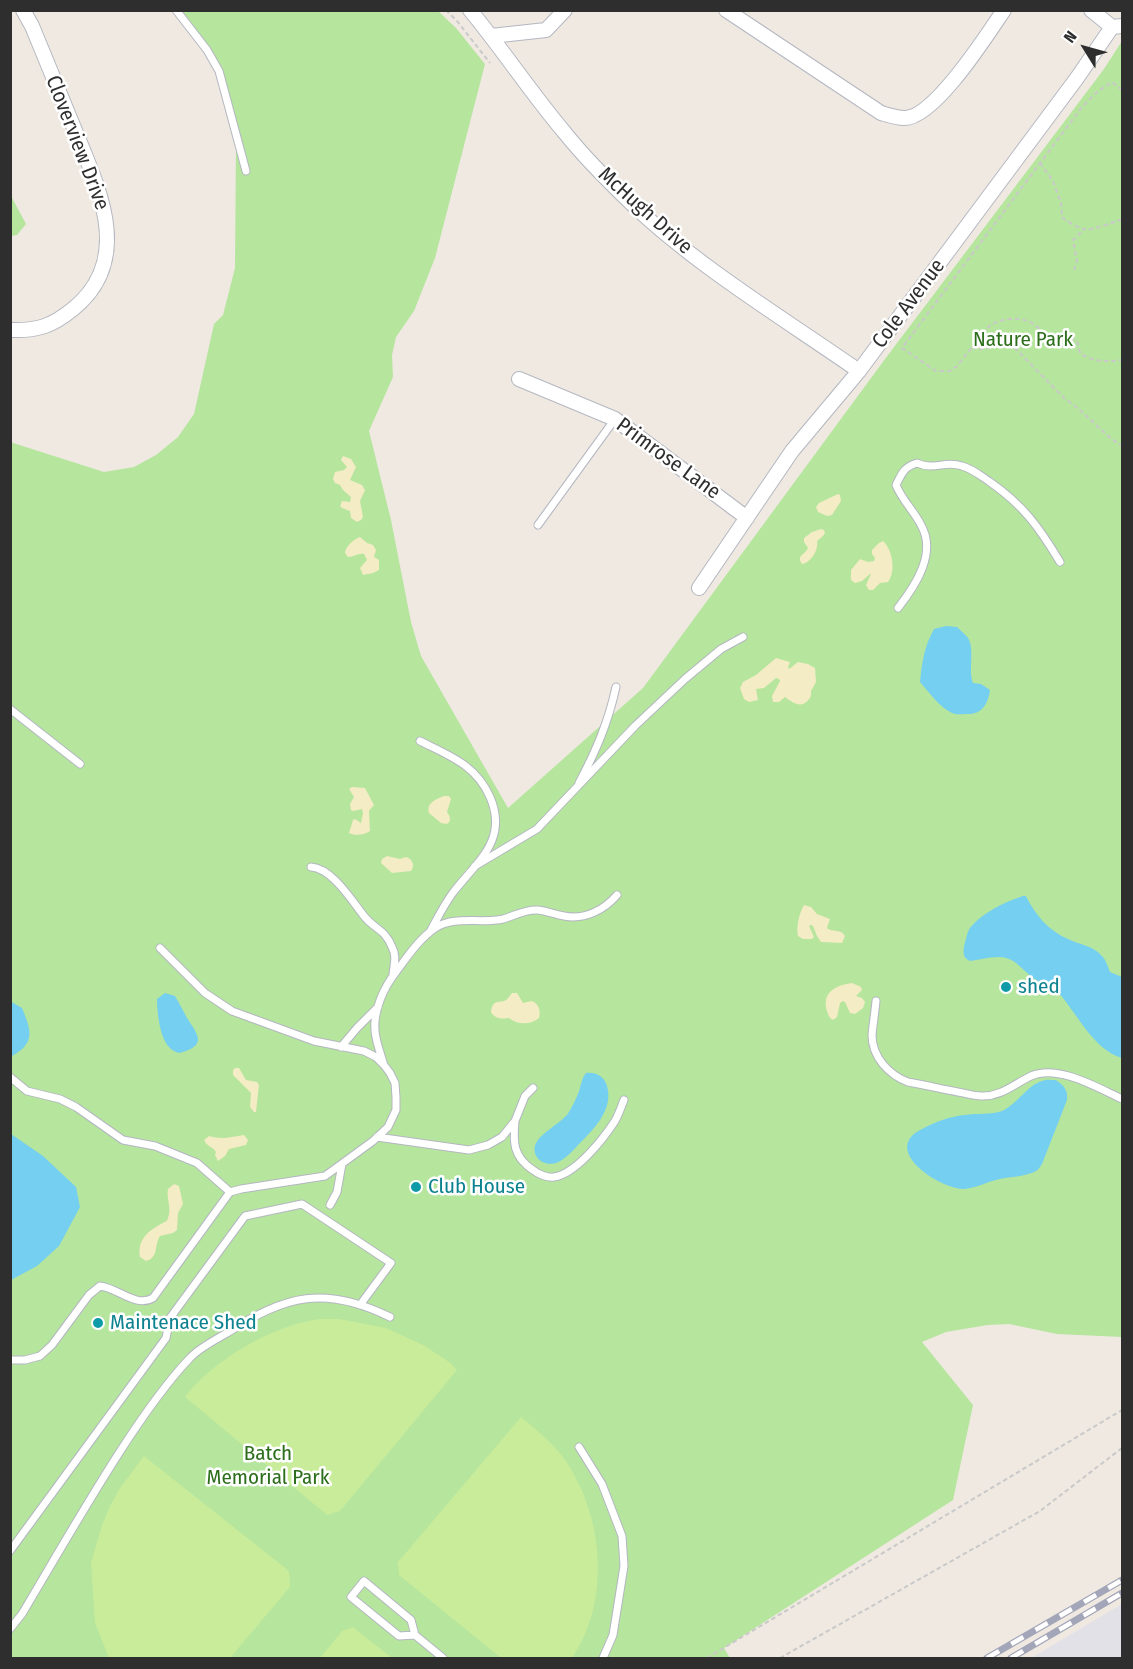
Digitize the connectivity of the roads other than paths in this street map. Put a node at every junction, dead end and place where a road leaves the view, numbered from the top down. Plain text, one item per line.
1 (23, 10) edge
2 (176, 10) edge
3 (470, 10) edge
4 (565, 10) edge
5 (726, 10) edge
6 (1004, 10) edge
7 (1090, 10) edge
8 (1117, 27) edge
9 (491, 36) junction
10 (246, 171) dead end
11 (10, 330) edge
12 (859, 371) junction
13 (519, 379) dead end
14 (615, 419) junction
15 (747, 518) junction
16 (538, 525) dead end
17 (1060, 562) dead end
18 (699, 588) dead end
19 (898, 608) dead end
20 (743, 637) dead end
21 (616, 687) dead end
22 (10, 709) edge
23 (420, 741) dead end
24 (80, 764) dead end
25 (575, 790) junction
26 (476, 866) junction
27 (311, 867) dead end
28 (617, 895) dead end
29 (430, 932) junction
30 (160, 948) dead end
31 (392, 977) junction
32 (876, 1001) dead end
33 (378, 1007) junction
34 (341, 1047) junction
35 (384, 1065) junction
36 (10, 1077) edge
37 (532, 1088) dead end
38 (1122, 1099) edge
39 (624, 1100) dead end
40 (515, 1121) junction
41 (377, 1137) junction
42 (342, 1164) junction
43 (230, 1192) junction
44 (330, 1205) dead end
45 (360, 1305) junction
46 (390, 1317) dead end
47 (10, 1360) edge
48 (579, 1447) dead end
49 (10, 1551) edge
50 (10, 1629) edge
51 (415, 1635) junction
52 (443, 1659) edge
53 (603, 1659) edge

1 - 11 street, Cloverview Drive
2 - 10 lane
3 - 9 street, McHugh Drive
4 - 9 street
5 - 6 street
7 - 8 street
8 - 12 street, Cole Avenue
9 - 12 street, McHugh Drive
12 - 15 street, Cole Avenue
13 - 14 street, Primrose Lane
14 - 15 street, Primrose Lane
14 - 16 lane
15 - 18 street, Cole Avenue
17 - 19 lane
20 - 25 lane
21 - 25 lane
22 - 24 lane
23 - 26 lane
25 - 26 lane
26 - 29 lane
27 - 31 lane
28 - 29 lane
29 - 31 lane
30 - 34 lane
31 - 33 lane
32 - 38 lane
33 - 34 lane
33 - 35 lane
34 - 35 lane
35 - 41 lane
36 - 43 lane
37 - 40 lane
39 - 40 lane
40 - 41 lane
41 - 42 lane
42 - 43 lane
42 - 44 lane
43 - 47 lane
45 - 46 lane
45 - 49 lane
45 - 50 lane
48 - 53 lane
51 - 51 lane
51 - 52 lane

